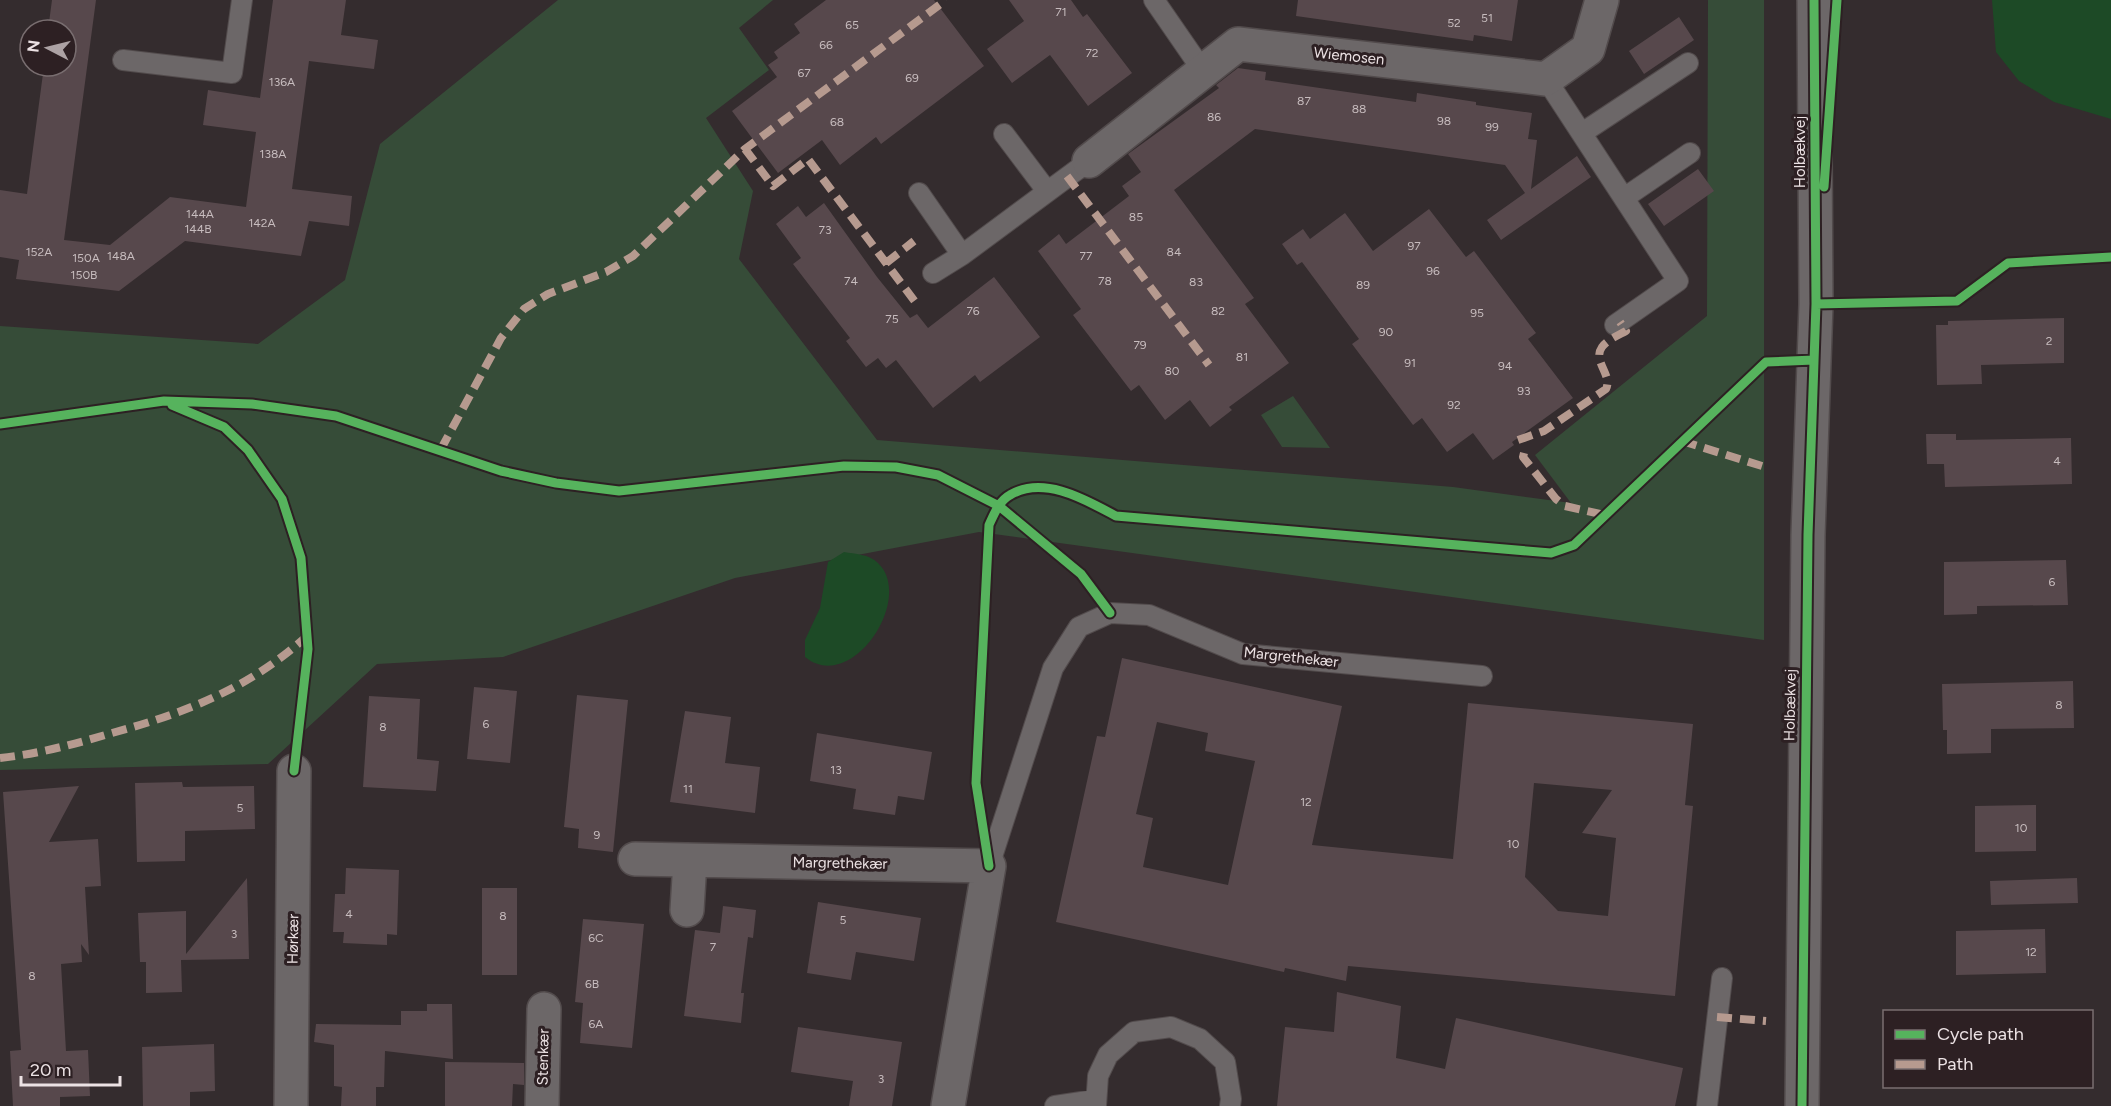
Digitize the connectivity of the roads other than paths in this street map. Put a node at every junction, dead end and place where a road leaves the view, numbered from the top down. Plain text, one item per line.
1 (242, 0) edge
2 (1154, 0) edge
3 (1602, 0) edge
4 (1814, 0) edge
5 (1837, 0) edge
6 (123, 60) dead end
7 (1688, 63) dead end
8 (1203, 71) junction
9 (1546, 79) junction
10 (1582, 133) junction
11 (1004, 134) dead end
12 (1690, 153) dead end
13 (1089, 161) joint
14 (1047, 191) junction
15 (919, 193) dead end
16 (1624, 198) junction
17 (962, 255) junction
18 (933, 273) dead end
19 (1816, 304) junction
20 (1615, 325) dead end
21 (1482, 676) dead end
22 (294, 771) dead end
23 (635, 860) dead end
24 (690, 861) junction
25 (989, 866) junction
26 (687, 910) dead end
27 (1722, 978) dead end
28 (544, 1009) dead end
29 (1095, 1103) edge
30 (291, 1106) edge
31 (543, 1106) edge
32 (948, 1106) edge
33 (1055, 1106) edge
34 (1230, 1106) edge
35 (1707, 1106) edge
36 (1802, 1106) edge

1 - 6 lane
2 - 8 lane
3 - 9 street
4 - 19 street, Holbækvej
5 - 19 street, Holbækvej
7 - 10 lane
8 - 9 street, Wiemosen
8 - 13 street, Wiemosen
9 - 10 lane
10 - 16 lane
11 - 14 lane
12 - 16 lane
13 - 14 lane
14 - 17 lane
15 - 17 lane
16 - 20 lane
17 - 18 lane
19 - 36 street, Holbækvej
21 - 25 lane, Margrethekær
22 - 30 street, Hørkær
23 - 24 street, Margrethekær
24 - 25 street, Margrethekær
24 - 26 street
25 - 32 street, Margrethekær
27 - 35 lane
28 - 31 street, Stenkær
29 - 33 lane
29 - 34 lane

